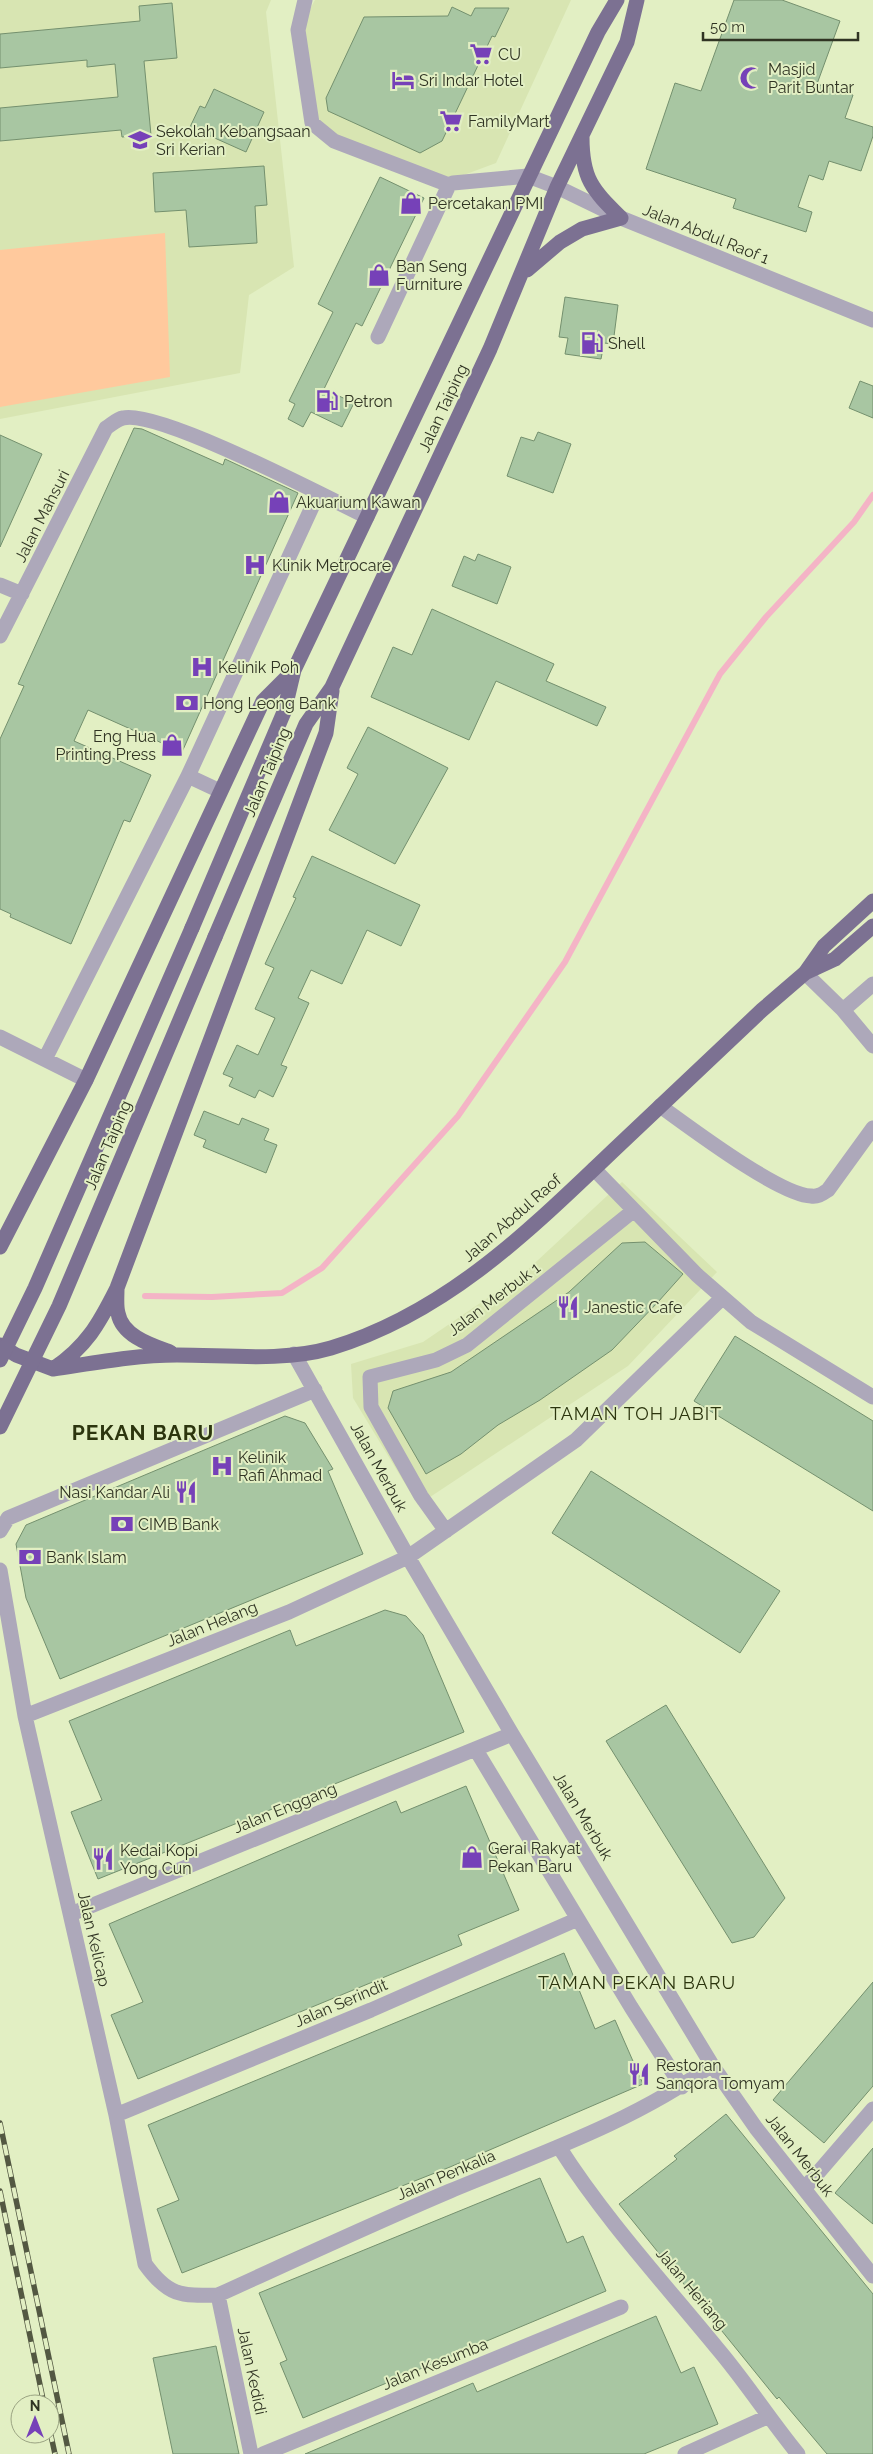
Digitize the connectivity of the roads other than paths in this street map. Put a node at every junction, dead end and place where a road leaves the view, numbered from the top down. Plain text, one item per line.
1 (305, 0) edge
2 (617, 0) edge
3 (637, 0) edge
4 (582, 133) junction
5 (528, 176) junction
6 (449, 186) junction
7 (557, 187) junction
8 (621, 218) junction
9 (523, 273) junction
10 (873, 320) edge
11 (378, 337) dead end
12 (318, 494) junction
13 (367, 516) junction
14 (0, 585) edge
15 (22, 594) junction
16 (0, 636) edge
17 (294, 670) junction
18 (332, 687) junction
19 (188, 776) junction
20 (220, 791) junction
21 (873, 901) edge
22 (873, 926) edge
23 (806, 973) junction
24 (873, 984) edge
25 (843, 1010) junction
26 (0, 1037) edge
27 (873, 1046) edge
28 (45, 1059) junction
29 (86, 1080) junction
30 (660, 1106) junction
31 (873, 1128) edge
32 (594, 1169) junction
33 (633, 1211) junction
34 (0, 1247) edge
35 (117, 1288) junction
36 (722, 1298) junction
37 (0, 1345) edge
38 (294, 1354) junction
39 (176, 1355) junction
40 (0, 1360) edge
41 (53, 1369) junction
42 (316, 1390) junction
43 (873, 1397) edge
44 (0, 1428) edge
45 (0, 1531) edge
46 (446, 1531) junction
47 (408, 1557) junction
48 (0, 1570) edge
49 (25, 1716) junction
50 (512, 1734) junction
51 (476, 1750) junction
52 (71, 1914) junction
53 (578, 1919) junction
54 (712, 2065) junction
55 (682, 2087) junction
56 (873, 2109) edge
57 (116, 2115) junction
58 (559, 2147) junction
59 (804, 2189) junction
60 (873, 2276) edge
61 (218, 2295) junction
62 (185, 2296) joint
63 (621, 2307) dead end
64 (768, 2417) junction
65 (251, 2454) edge
66 (263, 2454) edge
67 (685, 2454) edge
68 (798, 2454) edge

1 - 6 street
2 - 5 main road, Jalan Taiping
3 - 4 main road, Jalan Taiping
4 - 7 main road, Jalan Taiping
4 - 8 main road
5 - 6 street
5 - 7 street, Jalan Abdul Raof 1
5 - 13 main road, Jalan Taiping
6 - 11 street
7 - 8 street, Jalan Abdul Raof 1
7 - 9 main road, Jalan Taiping
8 - 9 main road
8 - 10 street, Jalan Abdul Raof 1
9 - 18 main road, Jalan Taiping
12 - 13 street
12 - 15 street, Jalan Mahsuri
12 - 19 street
13 - 17 main road, Jalan Taiping
14 - 15 street
15 - 16 street, Jalan Mahsuri
17 - 20 main road
17 - 40 main road, Jalan Taiping, bridge
18 - 35 main road
18 - 44 main road, Jalan Taiping, bridge
19 - 20 street
19 - 28 street
20 - 29 main road
21 - 23 main road, Jalan Abdul Raof
22 - 23 main road, Jalan Abdul Raof
23 - 25 street
23 - 30 main road, Jalan Abdul Raof
24 - 25 street
25 - 27 street
26 - 28 street
28 - 29 street
29 - 34 main road
30 - 31 street
30 - 32 main road, Jalan Abdul Raof
32 - 33 street
32 - 38 main road, Jalan Abdul Raof
33 - 36 street
33 - 46 street, Jalan Merbuk 1
35 - 39 main road
35 - 41 main road
36 - 43 street
36 - 46 street, Jalan Helang
37 - 41 main road
38 - 39 main road, Jalan Abdul Raof
38 - 42 street, Jalan Merbuk
39 - 41 main road, Jalan Abdul Raof
42 - 45 street
42 - 47 street, Jalan Merbuk
46 - 47 street, Jalan Helang
47 - 49 street, Jalan Helang
47 - 50 street, Jalan Merbuk
48 - 49 street, Jalan Kelicap
49 - 52 street, Jalan Kelicap
50 - 51 street, Jalan Enggang
50 - 54 street, Jalan Merbuk
51 - 52 street, Jalan Enggang
51 - 53 street
52 - 57 street, Jalan Kelicap
53 - 55 street
53 - 57 street, Jalan Serindit
54 - 55 street, Jalan Penkalia
54 - 59 street, Jalan Merbuk
55 - 58 street, Jalan Penkalia
56 - 59 street
57 - 62 street, Jalan Kelicap
58 - 61 street, Jalan Penkalia
58 - 64 street, Jalan Heriang
59 - 60 street, Jalan Merbuk
61 - 62 street, Jalan Penkalia
61 - 65 street, Jalan Kedidi
63 - 66 street, Jalan Kesumba
64 - 67 street
64 - 68 street, Jalan Heriang

